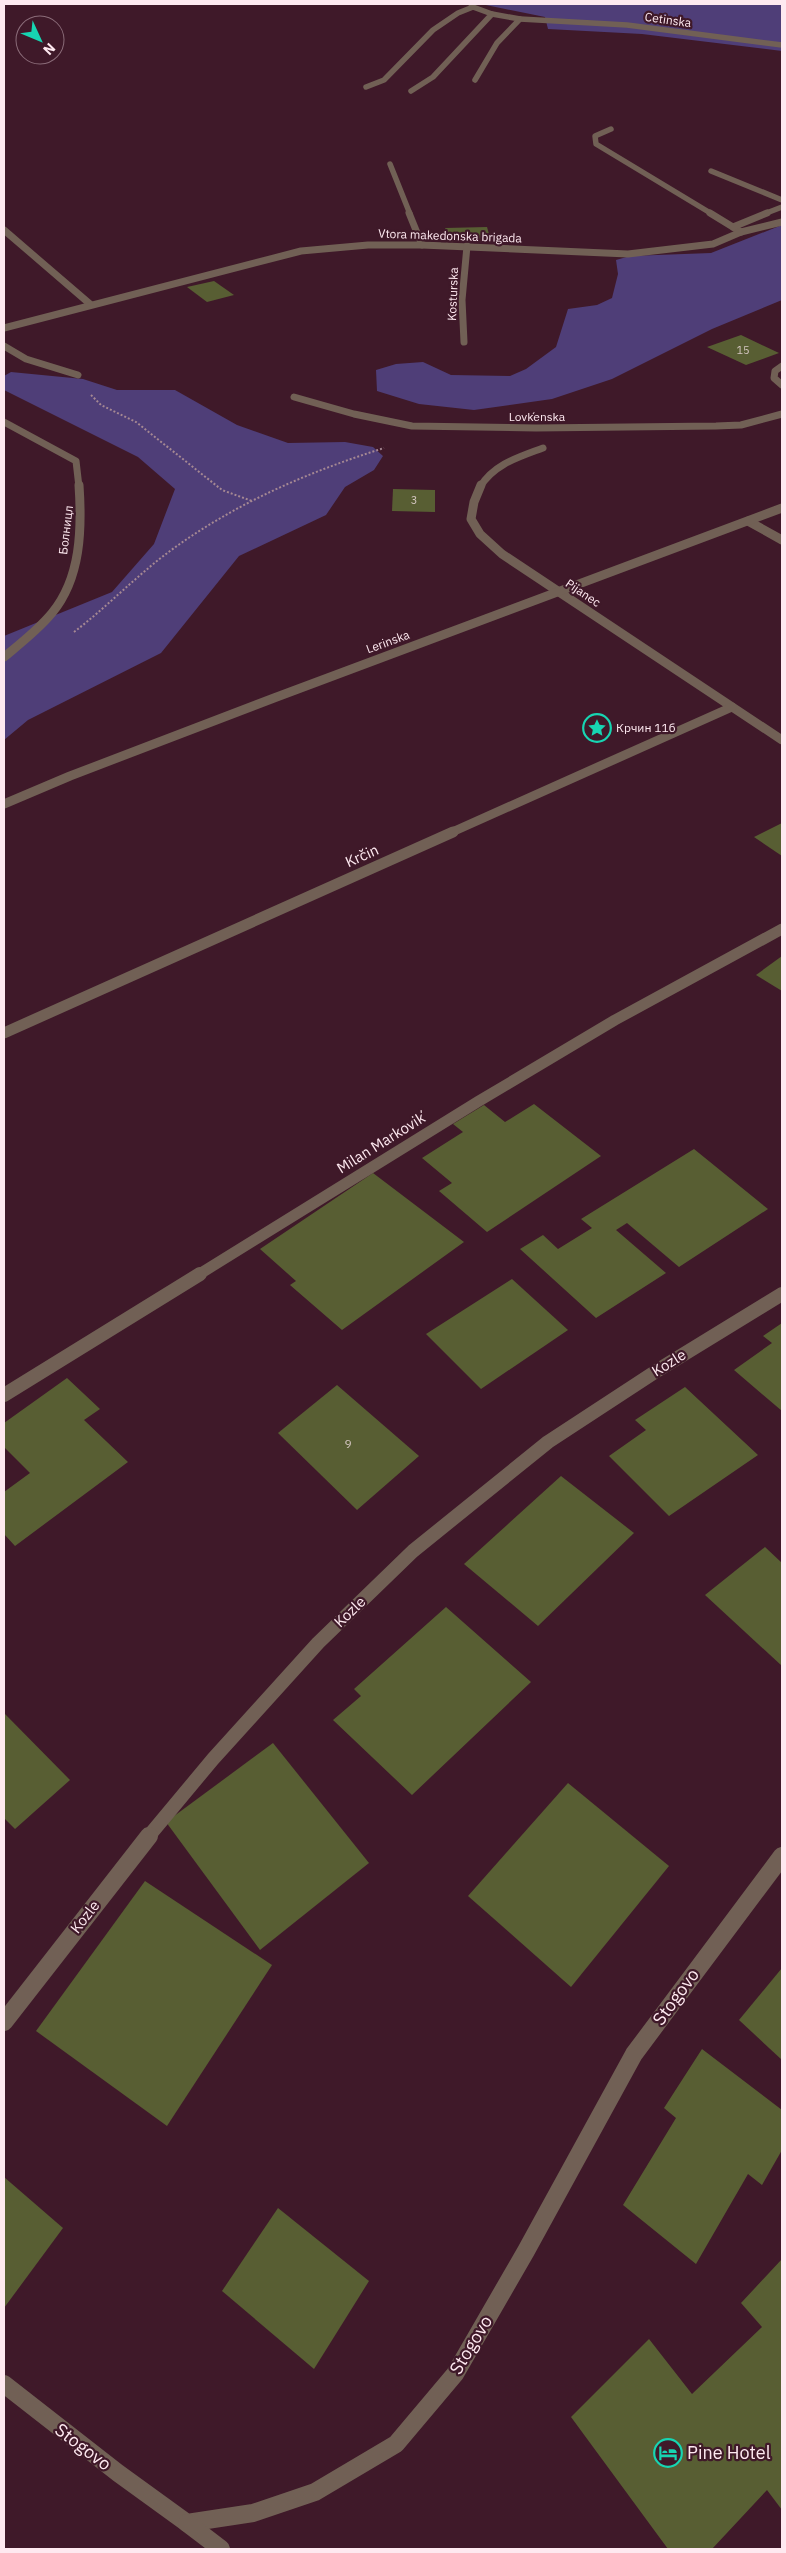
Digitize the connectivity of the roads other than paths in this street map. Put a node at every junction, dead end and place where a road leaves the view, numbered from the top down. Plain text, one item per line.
1 (472, 6) edge
2 (492, 14) junction
3 (520, 19) junction
4 (782, 45) edge
5 (475, 80) dead end
6 (366, 87) dead end
7 (411, 91) dead end
8 (611, 129) dead end
9 (390, 164) dead end
10 (711, 171) dead end
11 (782, 200) edge
12 (782, 207) edge
13 (782, 222) edge
14 (733, 227) junction
15 (4, 230) edge
16 (742, 232) junction
17 (422, 244) junction
18 (467, 246) junction
19 (90, 304) junction
20 (5, 326) edge
21 (464, 342) dead end
22 (4, 346) edge
23 (782, 366) edge
24 (78, 375) road end
25 (782, 385) edge
26 (294, 397) dead end
27 (782, 414) edge
28 (4, 422) edge
29 (543, 448) dead end
30 (782, 508) edge
31 (748, 521) junction
32 (782, 540) edge
33 (559, 592) junction
34 (4, 657) edge
35 (732, 707) junction
36 (782, 740) edge
37 (4, 804) edge
38 (782, 929) edge
39 (4, 1033) edge
40 (782, 1294) edge
41 (4, 1395) edge
42 (782, 1856) edge
43 (4, 2022) edge
44 (4, 2384) edge
45 (187, 2523) junction
46 (221, 2549) edge

1 - 2 street, Cetinska
1 - 6 street, Cetinska
2 - 3 street, Cetinska
2 - 7 street
3 - 4 street, Cetinska
3 - 5 street
8 - 14 street
9 - 17 street
10 - 11 street
12 - 14 street
13 - 16 street, Vtora makedonska brigada
14 - 16 street
15 - 19 street
16 - 18 street, Vtora makedonska brigada
17 - 18 street, Vtora makedonska brigada
17 - 19 street, Vtora makedonska brigada
18 - 21 street, Kosturska
19 - 20 street, Vtora makedonska brigada
22 - 24 street
23 - 25 street
26 - 27 street, Lovḱenska
28 - 34 street, Болницл
29 - 33 street, Pijanec
30 - 31 street, Lerinska
31 - 32 street
31 - 33 street, Lerinska
33 - 35 street, Pijanec
33 - 37 street, Lerinska
35 - 36 street, Pijanec
35 - 39 street, Krčin
38 - 41 street, Milan Markoviḱ
40 - 43 street, Kozle
42 - 45 street, Stogovo
44 - 45 street, Stogovo
45 - 46 street

